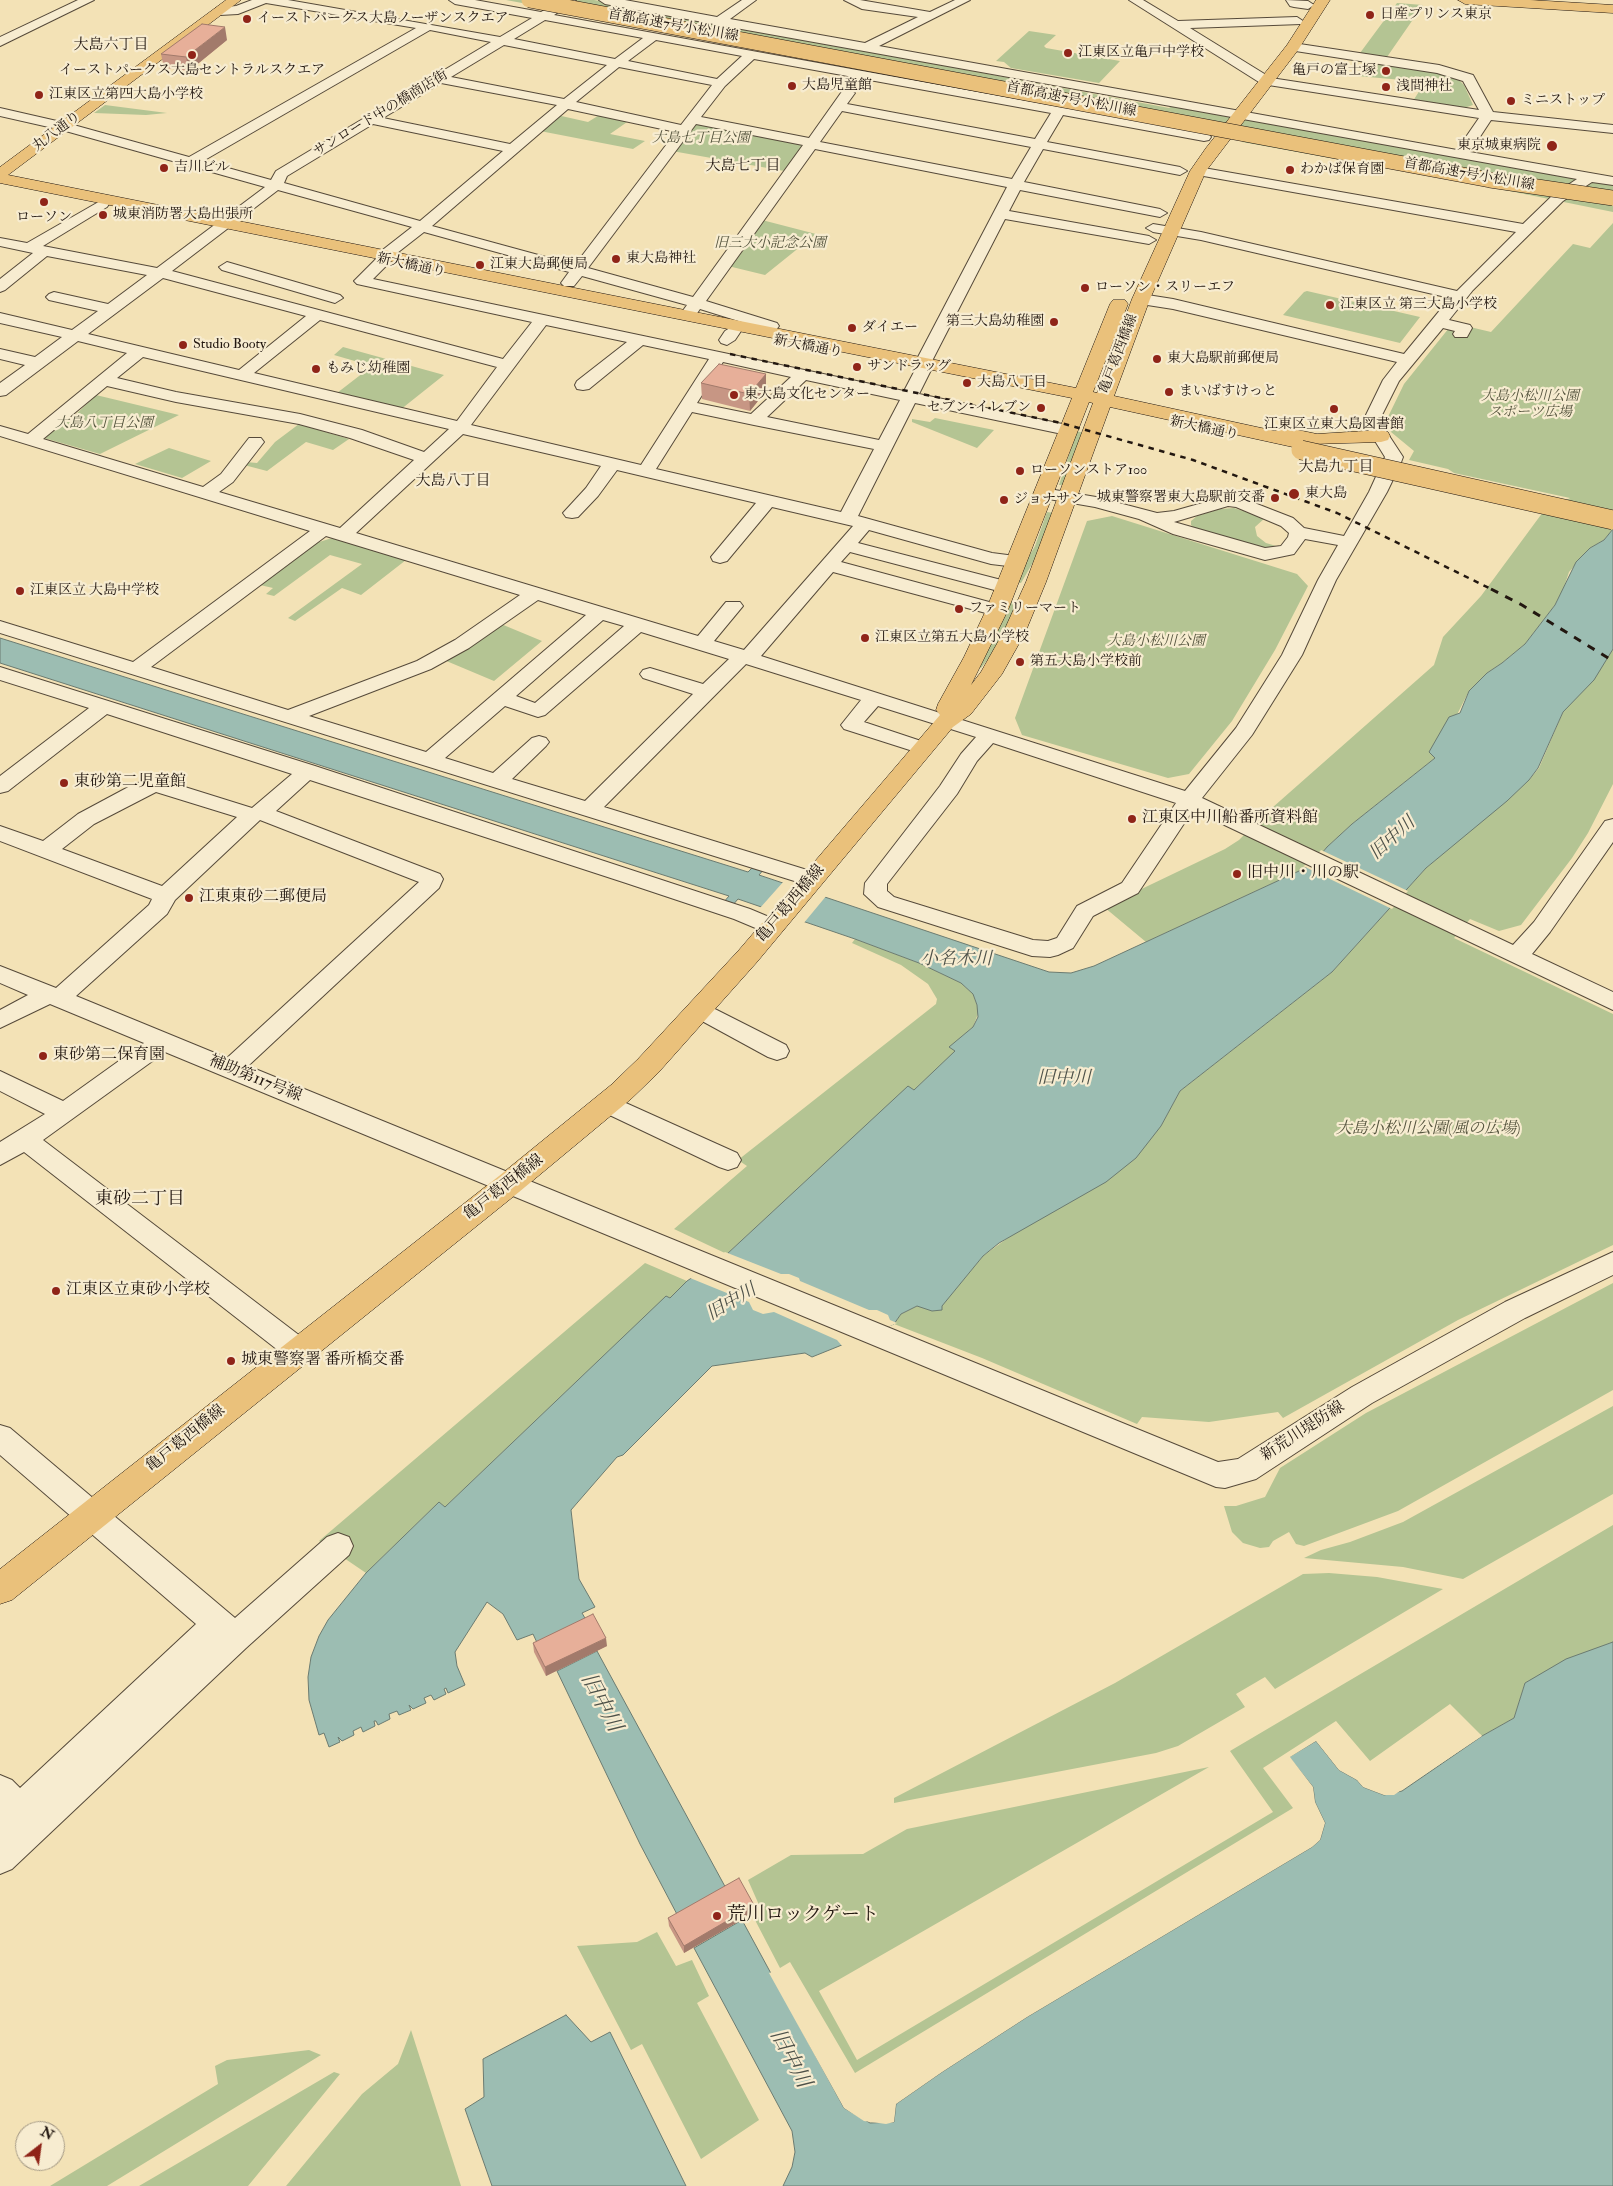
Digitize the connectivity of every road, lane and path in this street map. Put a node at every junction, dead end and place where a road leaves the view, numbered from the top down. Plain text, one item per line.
1 (88, 0) edge
2 (234, 0) edge
3 (262, 0) edge
4 (269, 0) edge
5 (455, 0) edge
6 (530, 0) edge
7 (554, 0) edge
8 (570, 0) edge
9 (605, 0) edge
10 (750, 0) edge
11 (850, 0) edge
12 (964, 0) edge
13 (1134, 0) edge
14 (1466, 0) edge
15 (1586, 0) edge
16 (1304, 2) edge
17 (1328, 3) edge
18 (473, 4) junction
19 (1608, 5) edge
20 (221, 6) edge
21 (544, 16) junction
22 (932, 16) junction
23 (719, 21) junction
24 (1175, 25) junction
25 (429, 27) junction
26 (1297, 34) junction
27 (654, 36) junction
28 (503, 41) junction
29 (0, 42) edge
30 (867, 47) junction
31 (752, 54) junction
32 (615, 63) junction
33 (861, 75) junction
34 (1262, 78) junction
35 (439, 79) junction
36 (720, 83) junction
37 (566, 104) junction
38 (838, 106) junction
39 (1059, 110) junction
40 (1233, 114) junction
41 (3, 115) edge
42 (1488, 115) junction
43 (371, 120) junction
44 (59, 125) junction
45 (689, 125) junction
46 (1612, 131) edge
47 (1204, 137) junction
48 (1095, 139) dead end
49 (812, 143) junction
50 (1039, 145) junction
51 (510, 149) junction
52 (1080, 153) junction
53 (1460, 155) junction
54 (0, 162) edge
55 (192, 162) junction
56 (1180, 171) junction
57 (1198, 171) junction
58 (0, 174) edge
59 (1590, 177) junction
60 (0, 178) edge
61 (1613, 181) edge
62 (0, 184) edge
63 (1016, 184) junction
64 (276, 185) junction
65 (1613, 193) edge
66 (1613, 198) edge
67 (102, 204) junction
68 (1160, 213) junction
69 (1001, 214) junction
70 (224, 225) junction
71 (422, 227) junction
72 (1526, 229) junction
73 (1169, 231) junction
74 (1148, 240) junction
75 (0, 242) edge
76 (37, 249) junction
77 (384, 258) junction
78 (226, 267) dead end
79 (579, 271) junction
80 (160, 273) junction
81 (364, 282) junction
82 (0, 287) edge
83 (1126, 288) dead end
84 (563, 291) junction
85 (1460, 296) junction
86 (54, 297) dead end
87 (335, 298) junction
88 (1141, 299) junction
89 (111, 309) junction
90 (692, 310) junction
91 (316, 315) junction
92 (0, 318) edge
93 (541, 320) junction
94 (1438, 322) junction
95 (1461, 334) dead end
96 (76, 335) junction
97 (639, 340) junction
98 (140, 350) junction
99 (0, 354) edge
100 (718, 357) junction
101 (1408, 360) junction
102 (38, 363) junction
103 (507, 365) junction
104 (923, 367) junction
105 (803, 374) junction
106 (242, 375) junction
107 (104, 380) junction
108 (584, 385) dead end
109 (1, 390) edge
110 (330, 396) junction
111 (909, 396) junction
112 (1081, 398) junction
113 (1101, 402) junction
114 (687, 406) junction
115 (1139, 410) junction
116 (300, 419) junction
117 (754, 420) junction
118 (461, 428) junction
119 (1067, 430) junction
120 (0, 431) edge
121 (1381, 436) junction
122 (31, 440) junction
123 (254, 442) dead end
124 (884, 446) junction
125 (1301, 447) junction
126 (1238, 448) dead end
127 (1279, 457) dead end
128 (427, 459) junction
129 (612, 464) junction
130 (645, 472) junction
131 (1387, 476) junction
132 (1043, 493) junction
133 (204, 494) junction
134 (1066, 496) junction
135 (768, 500) junction
136 (1198, 510) junction
137 (572, 513) dead end
138 (1613, 513) edge
139 (1147, 517) junction
140 (1613, 520) edge
141 (856, 521) junction
142 (324, 529) junction
143 (1298, 532) junction
144 (343, 535) junction
145 (1203, 537) junction
146 (1348, 542) junction
147 (846, 545) junction
148 (720, 557) dead end
149 (1016, 561) junction
150 (829, 565) junction
151 (1036, 582) junction
152 (534, 594) junction
153 (1003, 594) junction
154 (733, 606) dead end
155 (1026, 606) junction
156 (599, 614) junction
157 (637, 626) junction
158 (0, 627) edge
159 (700, 645) junction
160 (745, 658) junction
161 (136, 669) junction
162 (0, 673) edge
163 (650, 674) dead end
164 (706, 692) junction
165 (500, 698) junction
166 (874, 698) junction
167 (105, 706) junction
168 (290, 716) junction
169 (945, 722) junction
170 (988, 736) junction
171 (539, 742) dead end
172 (923, 748) junction
173 (430, 760) junction
174 (308, 771) junction
175 (497, 781) junction
176 (0, 786) edge
177 (1189, 800) junction
178 (590, 810) junction
179 (257, 813) junction
180 (1613, 826) edge
181 (0, 833) edge
182 (46, 850) junction
183 (810, 881) junction
184 (165, 896) junction
185 (774, 925) junction
186 (1517, 956) junction
187 (0, 974) edge
188 (52, 995) junction
189 (1613, 1002) edge
190 (699, 1009) junction
191 (0, 1020) edge
192 (163, 1041) junction
193 (776, 1051) dead end
194 (230, 1069) junction
195 (0, 1080) edge
196 (608, 1104) junction
197 (65, 1113) junction
198 (24, 1139) junction
199 (0, 1155) edge
200 (728, 1160) dead end
201 (509, 1184) junction
202 (691, 1259) joint
203 (1613, 1263) edge
204 (298, 1350) junction
205 (0, 1437) edge
206 (92, 1515) junction
207 (338, 1546) dead end
208 (0, 1589) edge
209 (227, 1630) junction
210 (14, 1814) edge
211 (0, 1857) edge

1 - 29 street
2 - 20 main road, 丸八通り
3 - 20 street
4 - 25 street
5 - 18 street
6 - 66 main road, 首都高速7号小松川線, bridge
7 - 65 main road, 首都高速7号小松川線
8 - 21 street, サンロード中の橋商店街
9 - 23 street
10 - 23 street
11 - 22 street
12 - 22 street
13 - 24 street
14 - 19 main road
15 - 19 main road
16 - 26 main road, 亀戸葛西橋線
17 - 26 main road, 亀戸葛西橋線
18 - 21 street
18 - 25 street
20 - 44 main road, 丸八通り
21 - 27 street
21 - 28 street, サンロード中の橋商店街
22 - 30 street
23 - 30 street
24 - 26 street
24 - 34 street
25 - 28 street
25 - 55 street
26 - 34 main road, 亀戸葛西橋線
26 - 34 main road, 亀戸葛西橋線
26 - 42 street
27 - 31 street
27 - 32 street
28 - 32 street
28 - 35 street, サンロード中の橋商店街
30 - 40 street
31 - 33 street
31 - 36 street
32 - 36 street
32 - 37 street
33 - 38 street
33 - 39 street
34 - 40 main road, 亀戸葛西橋線
34 - 42 street
35 - 37 street
35 - 43 street, サンロード中の橋商店街
36 - 45 street
37 - 45 street
37 - 51 street
38 - 49 street
38 - 50 street
39 - 47 street
39 - 50 street
40 - 47 main road, 亀戸葛西橋線
40 - 53 street
40 - 57 main road, 亀戸葛西橋線
41 - 44 street
42 - 46 street
42 - 53 street
43 - 51 street
43 - 64 street, サンロード中の橋商店街
44 - 54 main road, 丸八通り
44 - 55 street
44 - 58 main road, 丸八通り
45 - 49 street
45 - 79 street
47 - 56 main road, 亀戸葛西橋線
48 - 52 street
49 - 63 street
49 - 90 street
50 - 52 street
50 - 63 street
51 - 71 street
52 - 56 street
53 - 59 street
55 - 64 street
56 - 68 main road, 亀戸葛西橋線
57 - 72 street
57 - 73 main road, 亀戸葛西橋線
59 - 61 street
59 - 72 street
60 - 70 main road, 新大橋通り
62 - 67 main road, 新大橋通り
63 - 68 street
63 - 69 street
64 - 70 street, サンロード中の橋商店街
64 - 71 street
67 - 70 main road, 新大橋通り
67 - 76 street
68 - 74 main road, 亀戸葛西橋線
69 - 74 street
69 - 104 street
70 - 77 main road, 新大橋通り
70 - 80 street, サンロード中の橋商店街
71 - 77 street
71 - 79 street
72 - 85 street
73 - 74 street
73 - 85 street
73 - 88 main road, 亀戸葛西橋線
75 - 76 street
76 - 80 street
76 - 82 street
77 - 81 street
77 - 84 main road, 新大橋通り
77 - 104 main road, 新大橋通り
78 - 87 street
79 - 84 street
79 - 90 street
80 - 89 street, サンロード中の橋商店街
80 - 91 street
81 - 87 street
81 - 93 street
83 - 112 main road, 亀戸葛西橋線
84 - 90 main road, 新大橋通り
85 - 94 street
86 - 89 street
87 - 91 street
88 - 101 street
88 - 113 main road, 亀戸葛西橋線
89 - 96 street, サンロード中の橋商店街
90 - 104 main road, 新大橋通り
91 - 103 street
91 - 106 street
92 - 96 street
93 - 97 street
93 - 103 street
94 - 95 street
94 - 101 street
96 - 98 street
96 - 102 street, サンロード中の橋商店街
97 - 100 street
97 - 108 street
98 - 106 street
98 - 107 street
99 - 102 street
100 - 105 street
100 - 114 street
101 - 121 street
102 - 109 street, サンロード中の橋商店街
103 - 118 street
104 - 111 street
104 - 112 main road, 新大橋通り
105 - 111 street
105 - 117 street
106 - 110 street
107 - 116 street
107 - 122 street
110 - 116 street
110 - 118 street
111 - 119 street
111 - 124 street
112 - 113 main road, 新大橋通り
112 - 119 main road, 亀戸葛西橋線
113 - 115 main road, 新大橋通り
113 - 134 main road, 亀戸葛西橋線
114 - 117 street
114 - 130 street
115 - 121 main road
115 - 125 main road, 新大橋通り
115 - 126 main road
116 - 128 street
117 - 124 street
118 - 128 street
118 - 129 street
119 - 132 main road, 亀戸葛西橋線
120 - 122 street
121 - 131 street
122 - 133 street
123 - 133 street
124 - 141 street
125 - 138 main road, 新大橋通り
125 - 140 main road, 新大橋通り, bridge
127 - 131 main road
128 - 144 street
129 - 130 street
129 - 137 street
130 - 135 street
131 - 146 street
132 - 134 street
132 - 149 main road, 亀戸葛西橋線
133 - 142 street
134 - 139 street
134 - 151 main road, 亀戸葛西橋線
135 - 141 street
135 - 148 street
136 - 139 street
136 - 143 street
136 - 145 street
139 - 145 street
141 - 147 street
141 - 149 street
142 - 144 street
142 - 161 street
143 - 145 street
143 - 146 street
144 - 152 street
146 - 177 street
147 - 150 street
147 - 153 street
149 - 153 main road, 亀戸葛西橋線
150 - 153 street
150 - 160 street
151 - 153 main road
151 - 155 main road, 亀戸葛西橋線
152 - 156 street
152 - 168 street
153 - 155 main road
153 - 169 main road, 亀戸葛西橋線
154 - 159 street
155 - 169 main road, 亀戸葛西橋線
156 - 157 street
156 - 165 street
157 - 159 street
157 - 165 street
158 - 161 street
159 - 160 street
160 - 164 street
160 - 166 street
161 - 168 street
162 - 167 street
163 - 164 street
164 - 178 street
165 - 173 street
166 - 169 street
166 - 172 street
167 - 174 street
167 - 176 street
168 - 173 street
169 - 170 street
169 - 172 main road, 亀戸葛西橋線
170 - 177 street
170 - 177 street
171 - 175 street
172 - 183 main road, 亀戸葛西橋線
173 - 175 street
174 - 179 street
174 - 185 street
175 - 178 street
177 - 186 street
178 - 183 street
179 - 182 street
179 - 184 street
179 - 194 street
180 - 186 street
181 - 182 street
182 - 184 street
183 - 185 main road, 亀戸葛西橋線
184 - 188 street
185 - 190 main road, 亀戸葛西橋線
186 - 189 street
187 - 188 street, 補助第117号線
188 - 191 street
188 - 192 street, 補助第117号線
190 - 193 street
190 - 196 main road, 亀戸葛西橋線
192 - 194 street, 補助第117号線
192 - 197 street
194 - 201 street, 補助第117号線
195 - 197 street
196 - 200 street
196 - 201 main road, 亀戸葛西橋線
197 - 198 street
198 - 199 street
198 - 204 street
201 - 202 street, 補助第117号線
201 - 204 main road, 亀戸葛西橋線
202 - 203 street, 新荒川堤防線
204 - 206 main road, 亀戸葛西橋線
205 - 206 street
206 - 208 main road, 亀戸葛西橋線
206 - 209 street
207 - 209 street
209 - 210 street
210 - 211 street

